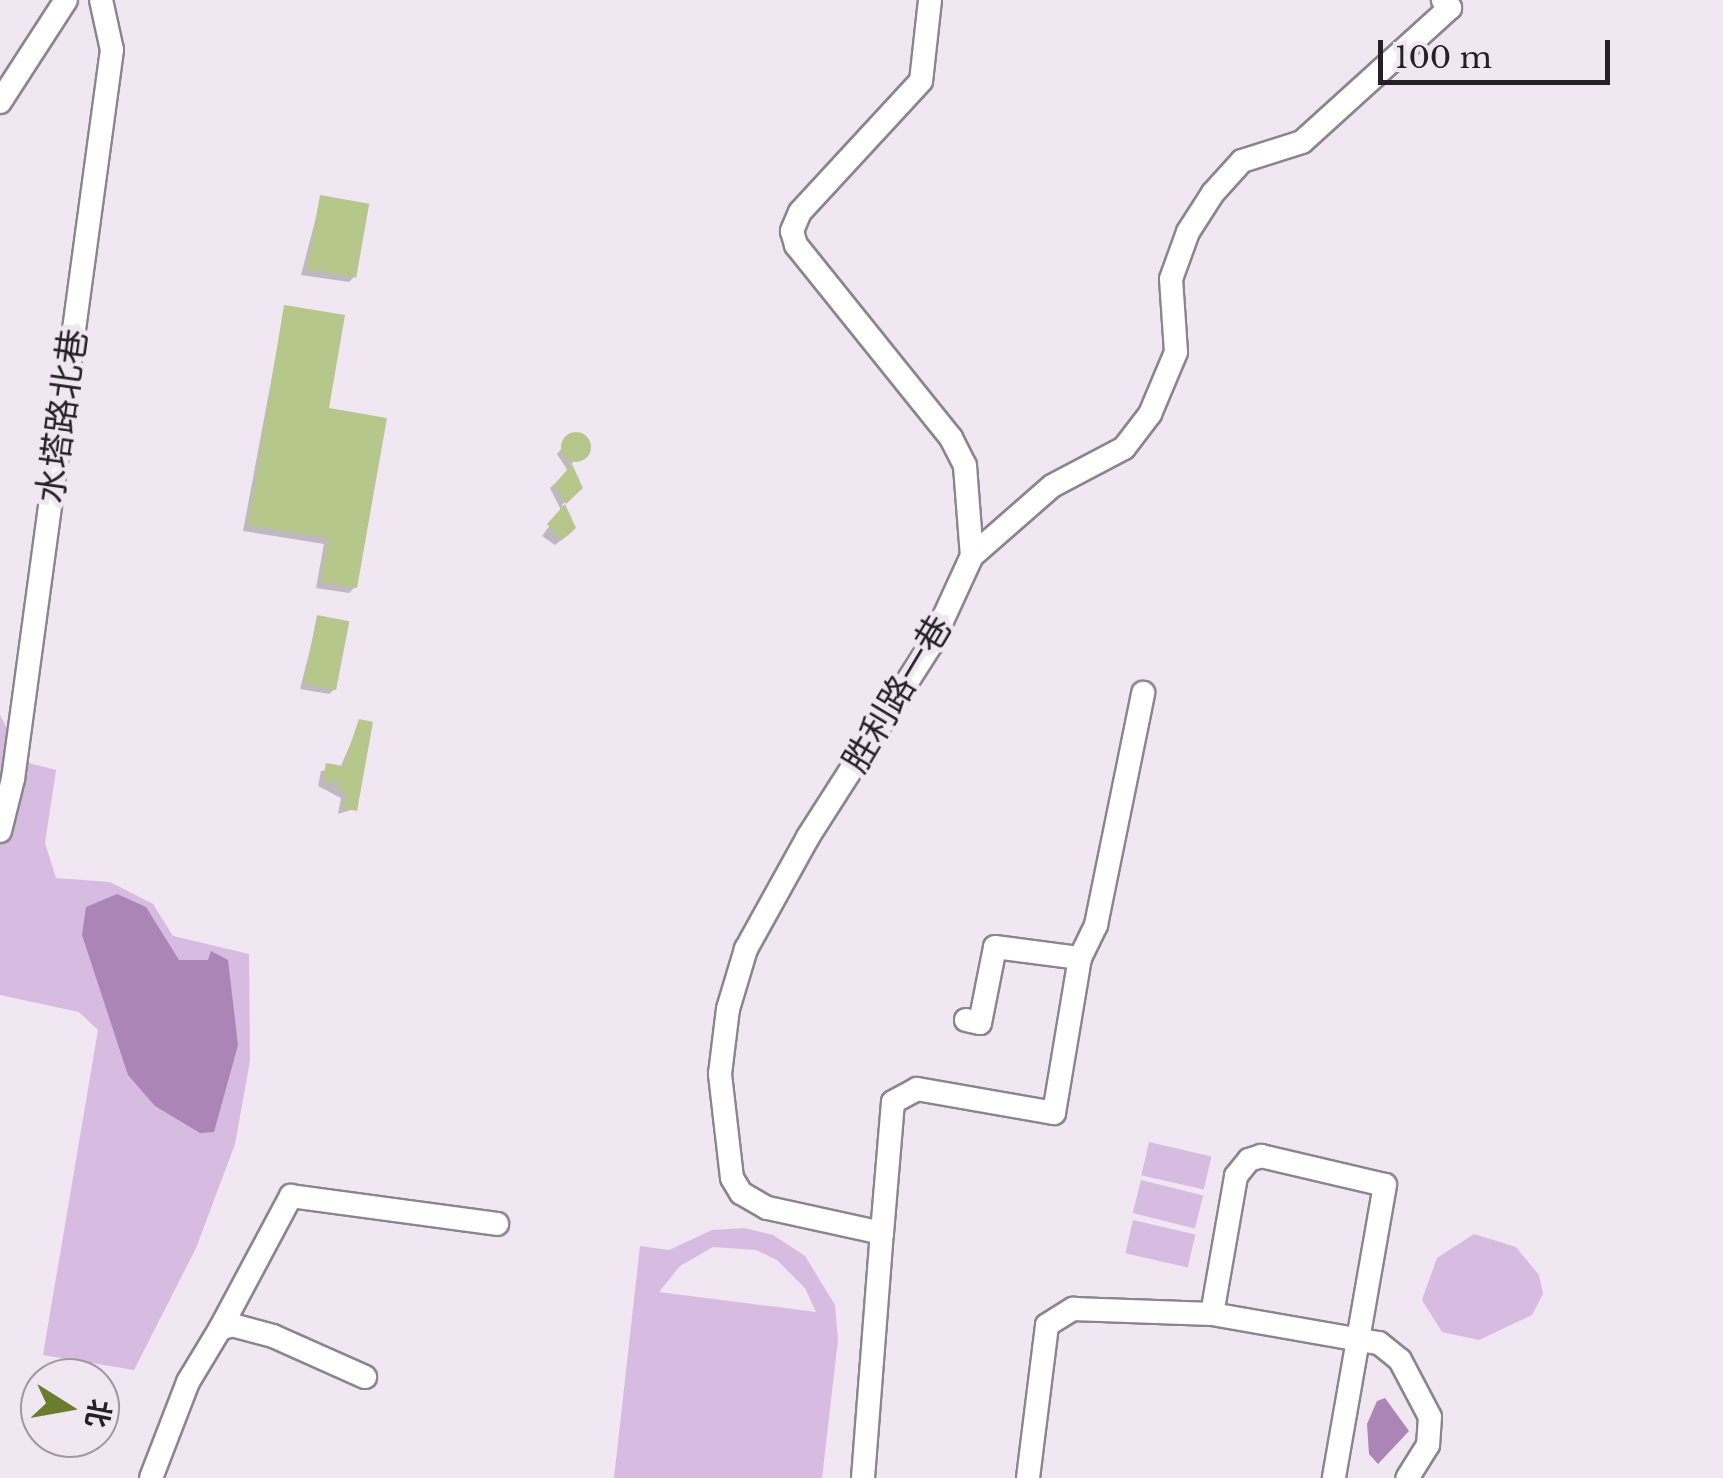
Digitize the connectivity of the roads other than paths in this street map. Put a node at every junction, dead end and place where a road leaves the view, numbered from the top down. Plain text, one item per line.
1 (66, 0) edge
2 (102, 0) edge
3 (930, 0) edge
4 (1443, 0) edge
5 (0, 102) edge
6 (972, 556) junction
7 (1143, 694) dead end
8 (0, 831) edge
9 (1080, 958) junction
10 (966, 1020) dead end
11 (497, 1224) dead end
12 (882, 1233) junction
13 (1212, 1314) junction
14 (220, 1329) junction
15 (1359, 1340) junction
16 (364, 1377) dead end
17 (151, 1478) edge
18 (863, 1478) edge
19 (1028, 1478) edge
20 (1334, 1478) edge
21 (1408, 1478) edge

1 - 5 street
2 - 8 street, 水塔路北巷
3 - 6 street
4 - 6 street, 胜利路一巷
6 - 12 street, 胜利路一巷
7 - 9 street
9 - 10 street
9 - 12 street
11 - 14 street
12 - 18 street
13 - 15 street
13 - 15 street
13 - 19 street
14 - 16 street
14 - 17 street
15 - 20 street
15 - 21 street

